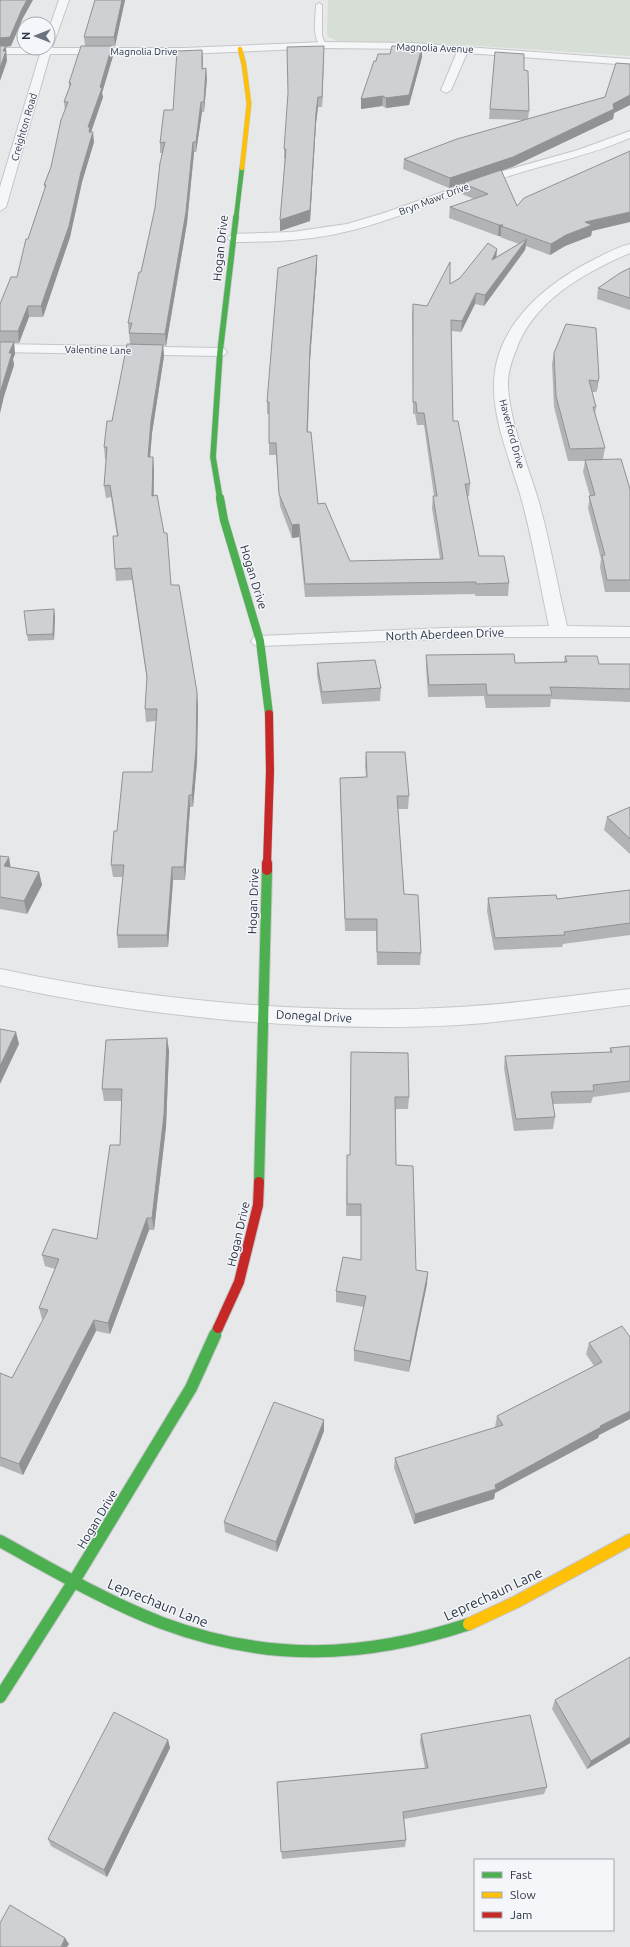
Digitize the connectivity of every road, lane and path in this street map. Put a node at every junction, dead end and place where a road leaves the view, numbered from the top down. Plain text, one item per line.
1 (64, 0) edge
2 (319, 5) dead end
3 (56, 23) edge
4 (323, 46) junction
5 (56, 48) edge
6 (240, 49) junction
7 (463, 49) junction
8 (16, 50) edge
9 (0, 51) edge
10 (45, 56) edge
11 (630, 62) edge
12 (446, 90) dead end
13 (630, 134) edge
14 (0, 207) edge
15 (233, 238) junction
16 (630, 248) edge
17 (0, 348) edge
18 (220, 352) junction
19 (560, 631) junction
20 (630, 632) edge
21 (260, 641) junction
22 (0, 976) edge
23 (630, 997) edge
24 (262, 1013) junction
25 (630, 1540) edge
26 (0, 1541) edge
27 (74, 1580) junction
28 (0, 1697) edge

1 - 3 street, Creighton Road
2 - 4 lane
4 - 6 street, Magnolia Avenue
4 - 7 street, Magnolia Avenue
5 - 6 street, Magnolia Drive
6 - 15 street, Hogan Drive
7 - 11 street, Magnolia Avenue
7 - 12 street
8 - 9 street, Magnolia Drive
10 - 14 street, Creighton Road
13 - 15 street, Bryn Mawr Drive
15 - 18 street, Hogan Drive
16 - 19 street, Haverford Drive
17 - 18 street, Valentine Lane
18 - 21 street, Hogan Drive
19 - 20 street, North Aberdeen Drive
19 - 21 street, North Aberdeen Drive
21 - 24 street, Hogan Drive
22 - 24 street, Donegal Drive
23 - 24 street, Donegal Drive
24 - 27 street, Hogan Drive
25 - 27 street, Leprechaun Lane
26 - 27 street, Leprechaun Lane
27 - 28 street, Hogan Drive

